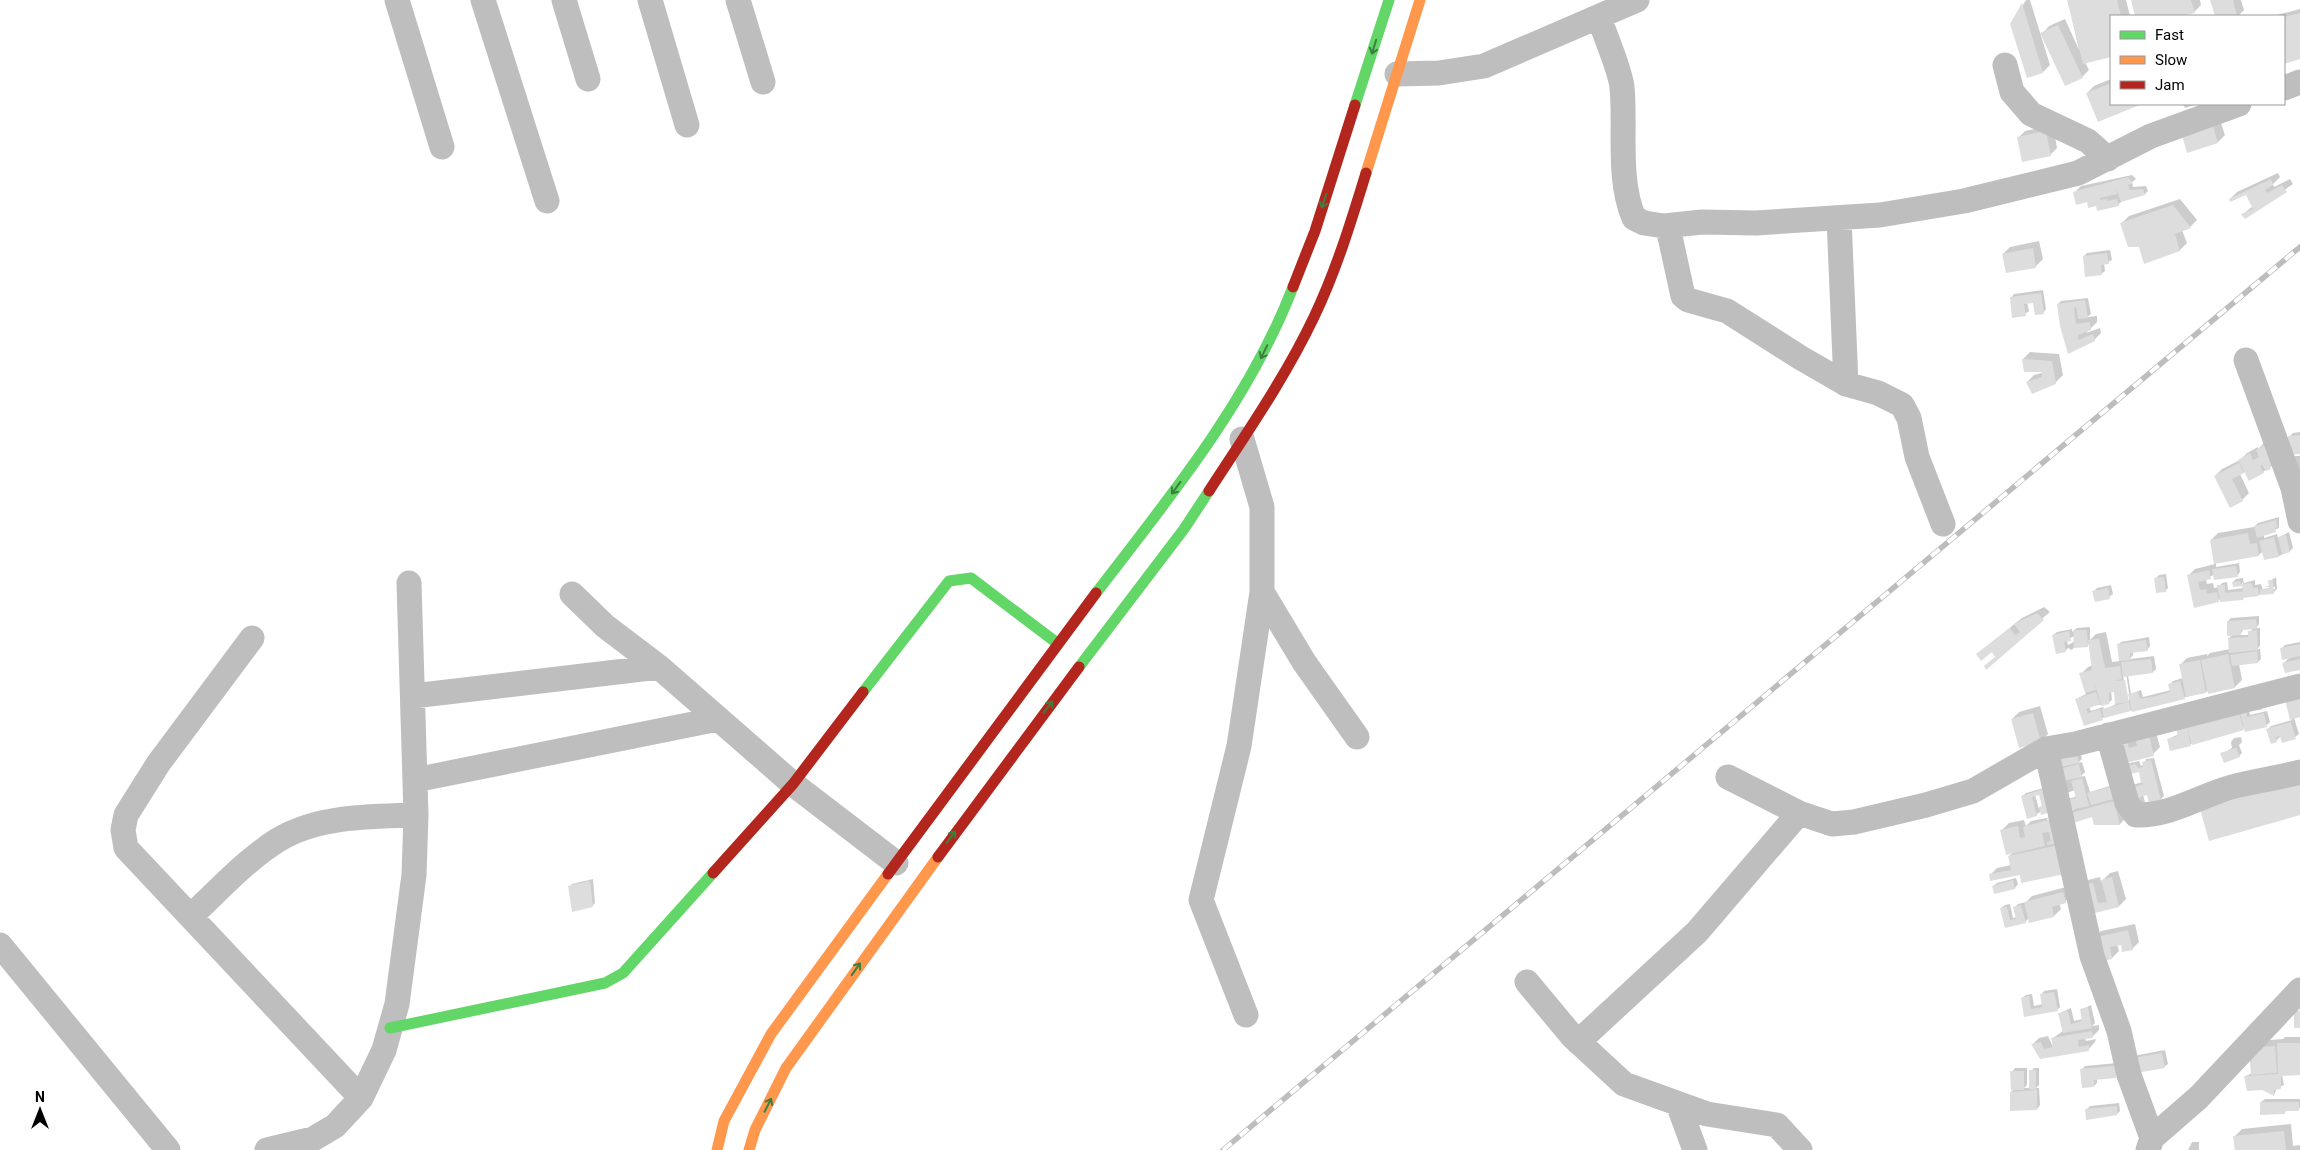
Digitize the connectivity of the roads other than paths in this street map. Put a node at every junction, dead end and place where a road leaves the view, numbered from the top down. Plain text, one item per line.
1 (397, 0) edge
2 (482, 0) edge
3 (564, 0) edge
4 (650, 0) edge
5 (738, 0) edge
6 (1389, 0) edge
7 (1420, 0) edge
8 (1636, 0) edge
9 (1598, 17) junction
10 (2005, 65) dead end
11 (1397, 74) junction
12 (588, 79) dead end
13 (763, 82) dead end
14 (2300, 82) edge
15 (2285, 88) edge
16 (2236, 105) edge
17 (687, 125) dead end
18 (442, 147) dead end
19 (2108, 158) junction
20 (547, 201) dead end
21 (1839, 218) junction
22 (1664, 226) junction
23 (2246, 360) dead end
24 (1846, 384) junction
25 (1242, 440) junction
26 (2300, 521) edge
27 (1943, 524) dead end
28 (409, 583) dead end
29 (1262, 592) junction
30 (572, 594) dead end
31 (252, 638) dead end
32 (1057, 643) junction
33 (659, 667) junction
34 (2300, 686) edge
35 (413, 696) junction
36 (718, 719) junction
37 (2108, 735) junction
38 (1358, 737) dead end
39 (2046, 749) junction
40 (2300, 772) edge
41 (1728, 777) dead end
42 (415, 780) junction
43 (793, 784) junction
44 (1799, 813) junction
45 (416, 815) junction
46 (896, 864) junction
47 (191, 916) junction
48 (0, 945) edge
49 (1528, 982) dead end
50 (2300, 990) edge
51 (1246, 1015) dead end
52 (390, 1028) junction
53 (1578, 1042) junction
54 (361, 1098) junction
55 (1678, 1104) junction
56 (2150, 1144) edge
57 (168, 1149) edge
58 (268, 1150) edge
59 (717, 1150) edge
60 (749, 1150) edge
61 (1695, 1150) edge
62 (1800, 1150) edge

1 - 18 street
2 - 20 street
3 - 12 street
4 - 17 street
5 - 13 street
6 -> 32 main road
7 - 11 main road
8 - 9 street
9 - 11 street
9 - 22 street
10 - 19 street
11 - 25 main road
14 - 15 street
16 - 19 street
19 - 21 street
21 - 22 street
21 - 24 street
22 - 24 street
23 - 26 street
24 - 27 street
25 - 29 street
60 -> 25 main road
28 - 35 street
29 - 38 street
29 - 51 street
30 - 33 street
31 - 47 street
32 - 43 main road
32 - 46 main road
33 - 35 street
33 - 36 street
34 - 37 street
35 - 42 street
36 - 42 street
36 - 43 street
37 - 39 street
37 - 40 street
39 - 44 street
39 - 56 street
41 - 44 street
42 - 45 street
43 - 46 street
43 - 52 main road
44 - 53 street
45 - 47 street
45 - 52 street
46 - 59 main road
47 - 54 street
48 - 57 street
49 - 53 street
50 - 56 street
52 - 54 street
53 - 55 street
54 - 58 street
55 - 61 street
55 - 62 street

